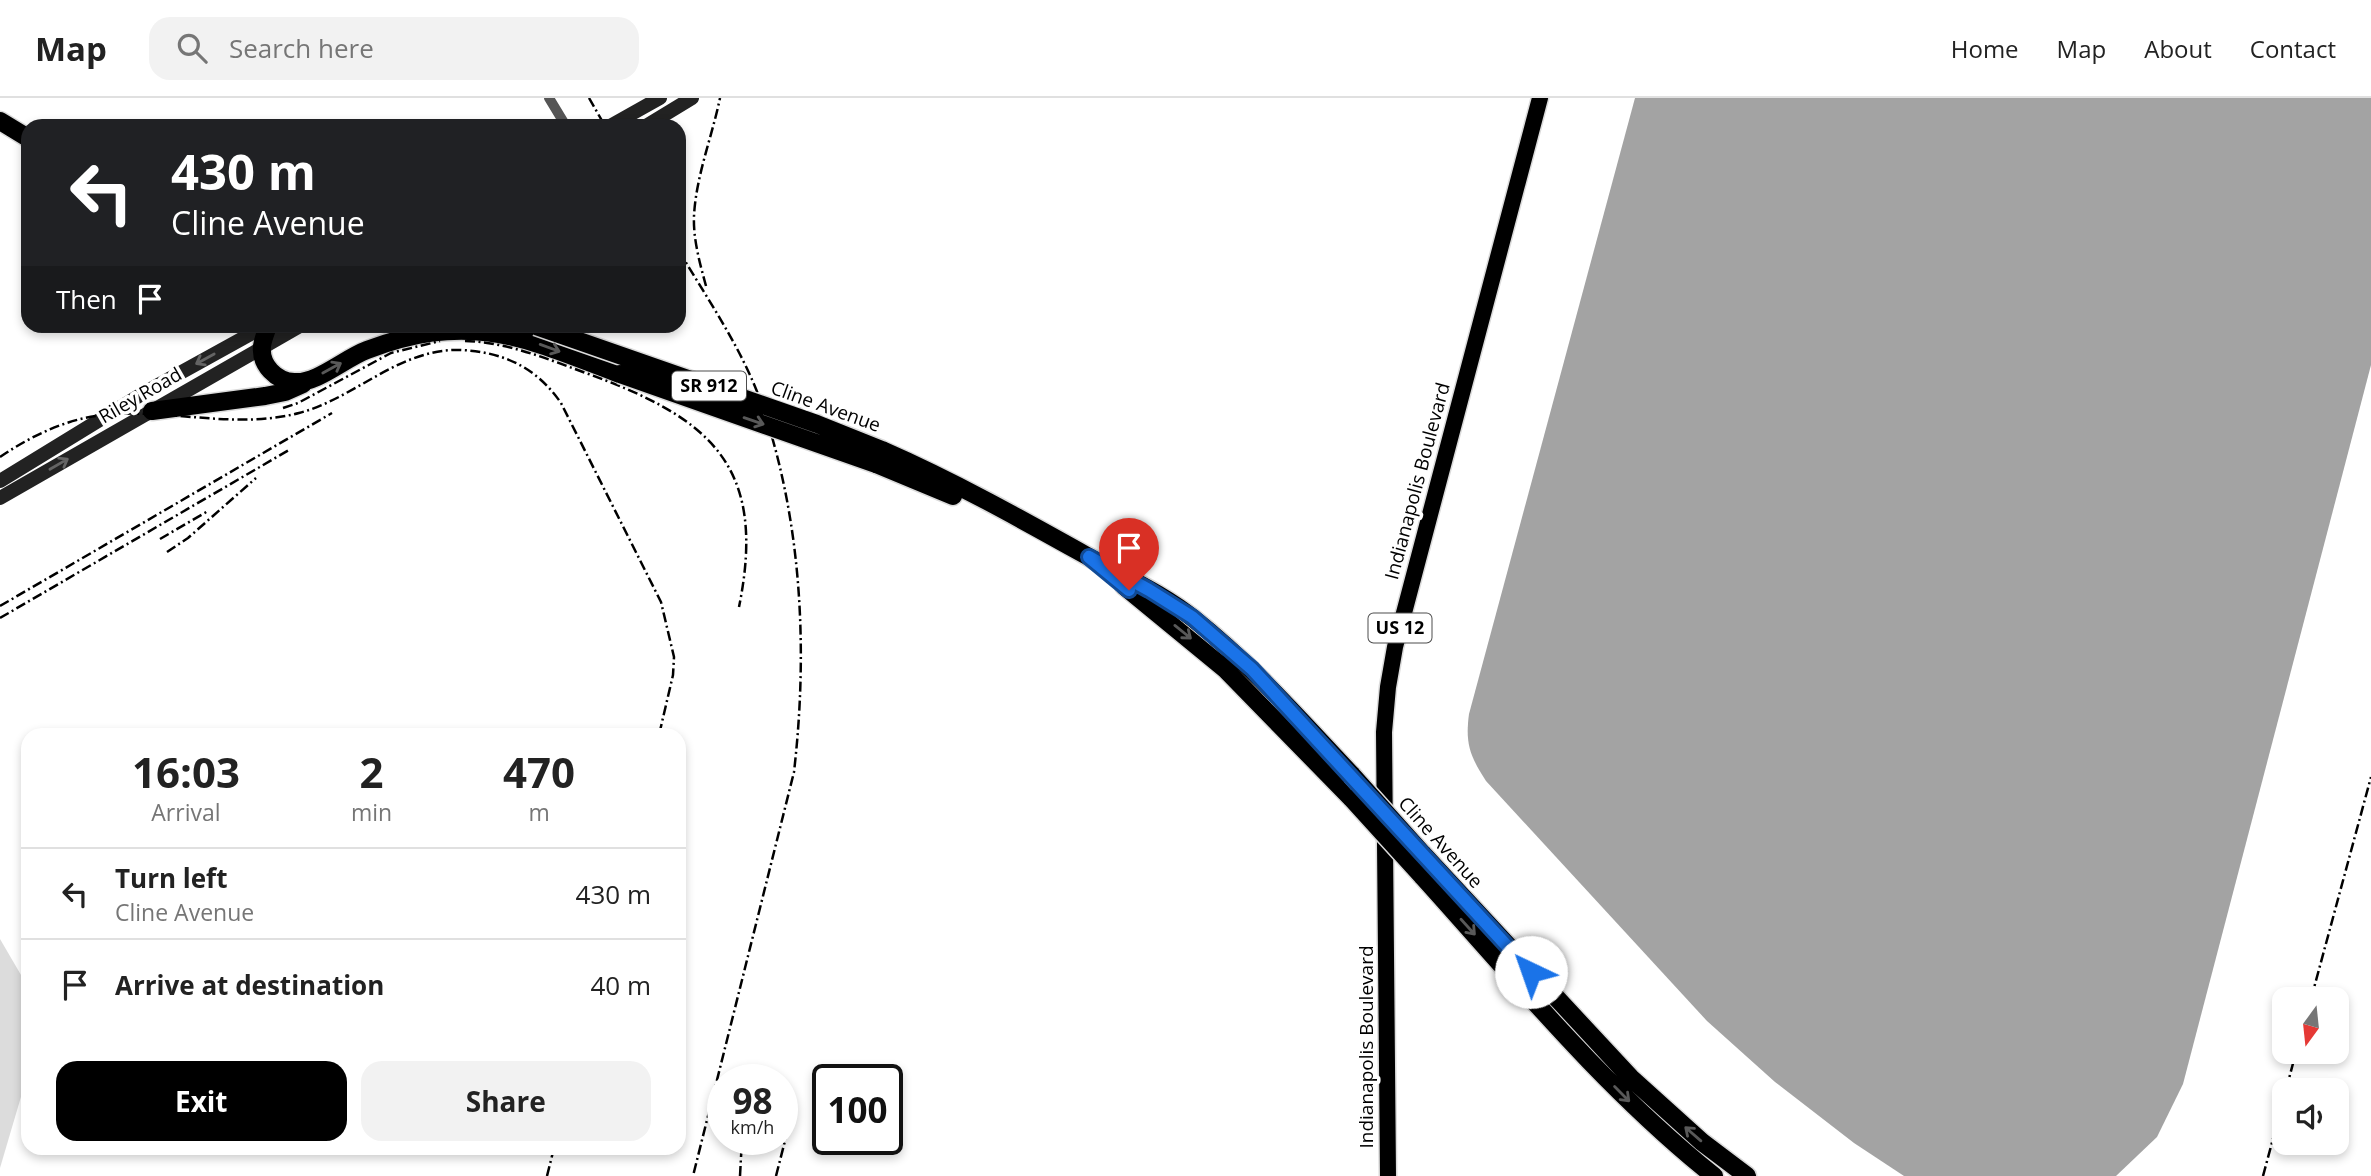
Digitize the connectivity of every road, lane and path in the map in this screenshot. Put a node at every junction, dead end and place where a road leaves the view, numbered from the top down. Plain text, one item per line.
1 (549, 98) edge
2 (660, 98) edge
3 (692, 98) edge
4 (1540, 98) edge
5 (562, 119) edge
6 (622, 119) edge
7 (658, 119) edge
8 (0, 121) edge
9 (21, 134) edge
10 (253, 333) edge
11 (265, 333) edge
12 (288, 333) edge
13 (425, 333) edge
14 (496, 333) edge
15 (556, 333) edge
16 (262, 348) junction
17 (309, 381) junction
18 (152, 411) junction
19 (879, 457) junction
20 (0, 481) edge
21 (0, 498) edge
22 (1089, 557) junction
23 (1129, 590) junction
24 (1388, 1176) edge
25 (1714, 1176) edge
26 (1747, 1176) edge

1 - 5 street
2 - 6 main road
3 - 7 main road
4 - 24 main road, Indianapolis Boulevard / US 12
8 - 9 highway
10 -> 20 main road, Riley Road
11 - 16 highway
12 - 16 main road, Riley Road
17 -> 13 highway, bridge
14 -> 19 highway, bridge
15 - 19 highway, Cline Avenue / SR 912, bridge
16 - 17 highway
16 - 18 main road, Riley Road
17 - 18 highway
21 -> 18 main road, Riley Road
19 - 22 highway, Cline Avenue / SR 912
19 - 23 highway
22 - 23 highway, Cline Avenue / SR 912
26 -> 22 highway, Cline Avenue / SR 912, bridge
23 -> 25 highway, Cline Avenue / SR 912, bridge

